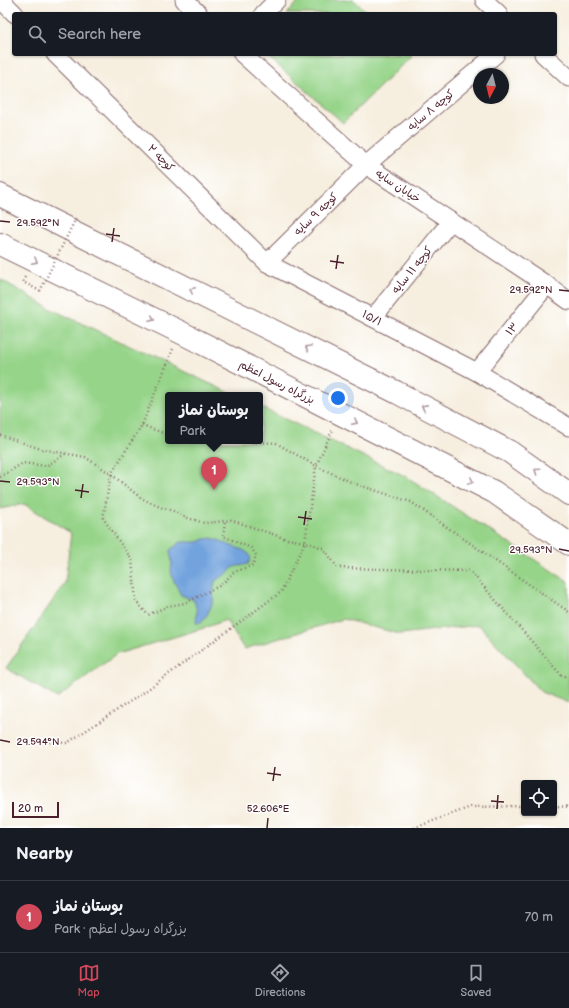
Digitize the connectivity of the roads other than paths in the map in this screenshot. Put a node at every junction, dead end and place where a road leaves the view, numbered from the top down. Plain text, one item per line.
1 (1, 0) edge
2 (184, 0) edge
3 (278, 0) edge
4 (484, 0) edge
5 (13, 12) edge
6 (197, 12) edge
7 (265, 12) edge
8 (497, 12) edge
9 (57, 56) edge
10 (244, 56) edge
11 (494, 56) edge
12 (545, 56) edge
13 (569, 78) edge
14 (366, 165) junction
15 (0, 195) edge
16 (451, 221) junction
17 (0, 244) edge
18 (267, 262) junction
19 (547, 284) junction
20 (569, 301) edge
21 (373, 318) junction
22 (477, 372) junction
23 (569, 427) edge
24 (569, 494) edge
25 (569, 544) edge

1 - 5 street
2 - 6 street
3 - 7 street
4 - 8 street
9 - 18 street, کوچه ۲
10 - 14 street, خیابان سایه
11 - 14 street, کوچه ۸ سایه
12 - 13 street
14 - 16 street, خیابان سایه
14 - 18 street, کوچه ۹ سایه
24 -> 15 highway
16 - 19 street, خیابان سایه
16 - 21 street, کوچه ۱۱ سایه
17 -> 25 highway, بزرگراه رسول اعظم
18 - 21 street, ۱۵/۱
19 - 20 street, خیابان سایه
19 - 22 street, ۱۳
21 - 22 street, ۱۵/۱
22 - 23 street, ۱۵/۱

